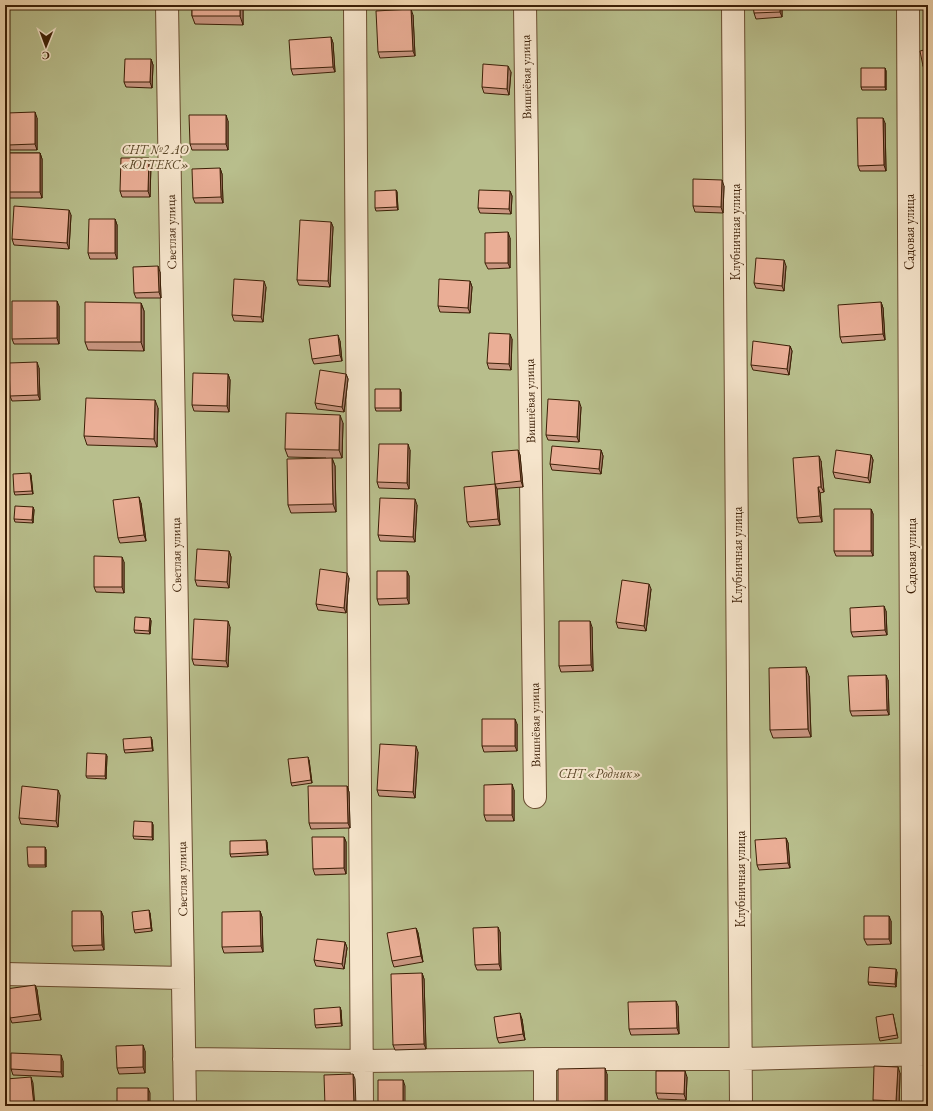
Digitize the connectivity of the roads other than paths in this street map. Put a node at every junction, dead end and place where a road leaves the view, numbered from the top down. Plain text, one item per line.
1 (168, 5) edge
2 (355, 5) edge
3 (525, 5) edge
4 (733, 5) edge
5 (908, 5) edge
6 (536, 797) dead end
7 (5, 974) edge
8 (183, 978) junction
9 (921, 1054) edge
10 (184, 1059) junction
11 (545, 1059) junction
12 (741, 1059) junction
13 (361, 1061) junction
14 (185, 1106) edge
15 (362, 1106) edge
16 (545, 1106) edge
17 (741, 1106) edge
18 (913, 1106) edge

1 - 8 street, Светлая улица
2 - 13 street
3 - 6 street, Вишнёвая улица
4 - 12 street, Клубничная улица
5 - 9 street, Садовая улица
7 - 8 street
8 - 10 street, Светлая улица
9 - 12 street
9 - 18 street, Садовая улица
10 - 13 street
10 - 14 street, Светлая улица
11 - 12 street
11 - 13 street
11 - 16 street
12 - 17 street, Клубничная улица
13 - 15 street

